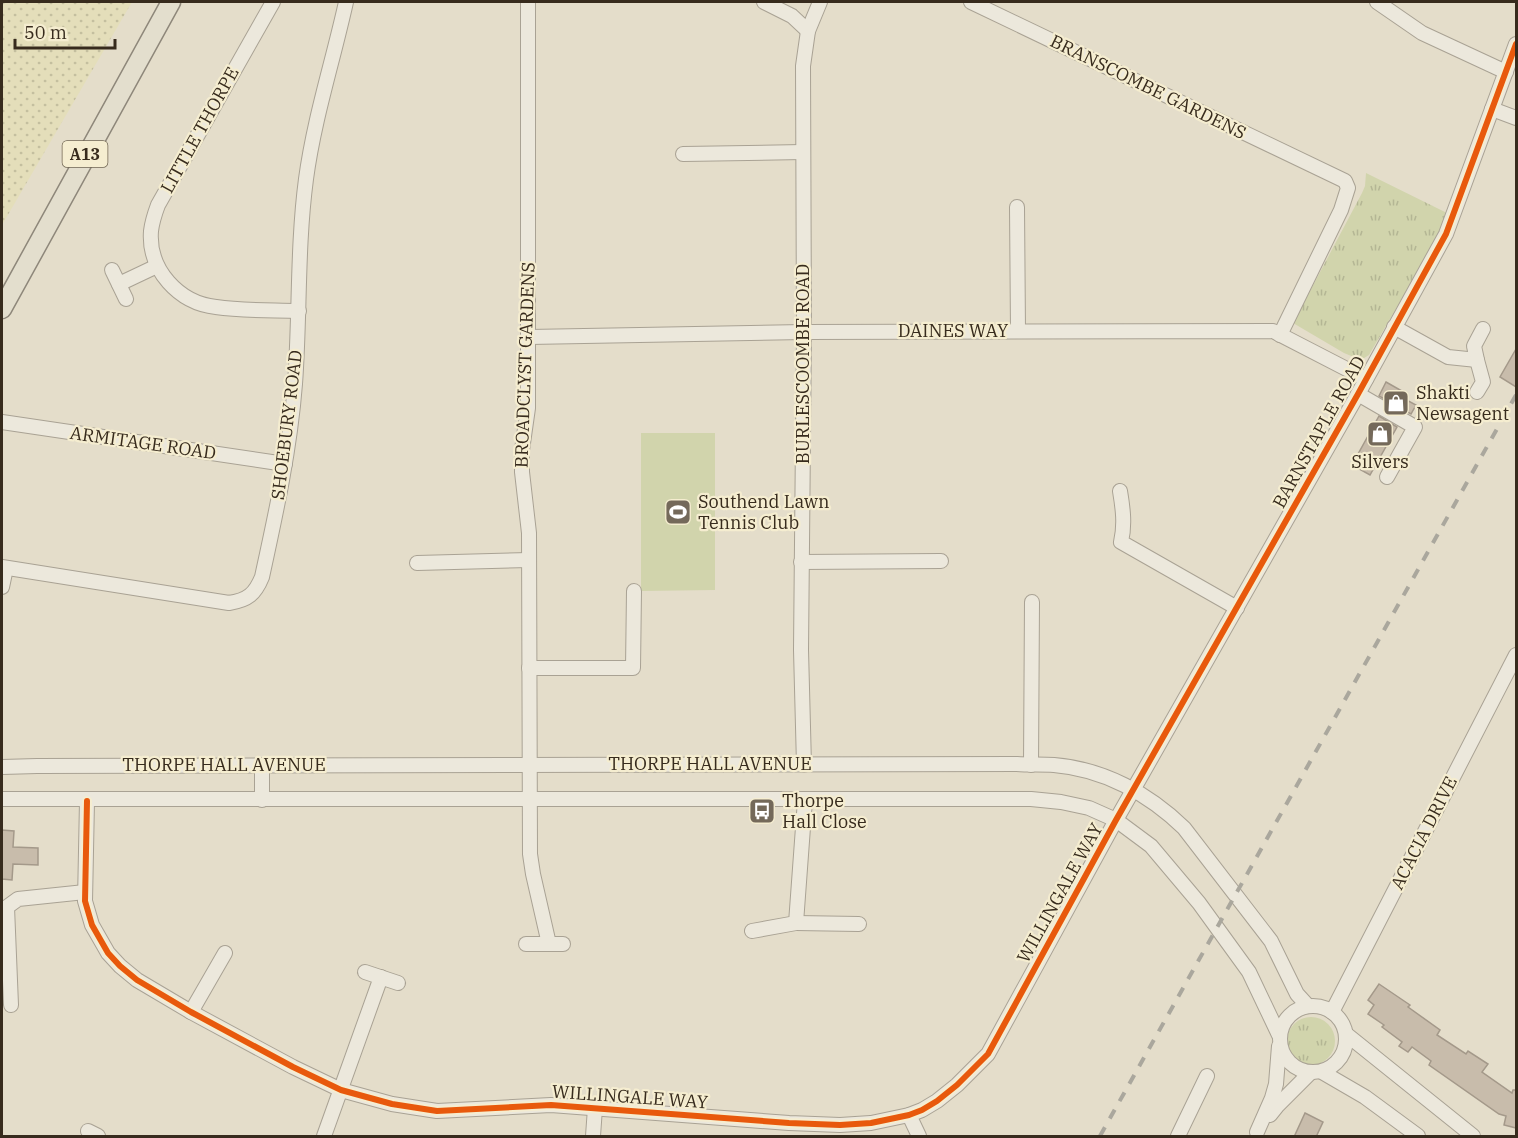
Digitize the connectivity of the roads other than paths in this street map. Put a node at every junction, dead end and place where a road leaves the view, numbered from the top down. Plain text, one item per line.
1 (171, 2) edge
2 (273, 2) edge
3 (346, 2) edge
4 (528, 2) edge
5 (764, 2) edge
6 (819, 2) edge
7 (971, 2) edge
8 (1377, 2) edge
9 (808, 31) junction
10 (1516, 44) edge
11 (1506, 72) junction
12 (1492, 109) junction
13 (1516, 118) edge
14 (803, 152) junction
15 (683, 154) dead end
16 (1017, 207) dead end
17 (157, 266) junction
18 (112, 270) dead end
19 (119, 284) junction
20 (126, 299) dead end
21 (2, 309) edge
22 (299, 311) junction
23 (1394, 327) junction
24 (1483, 329) dead end
25 (1018, 330) junction
26 (804, 332) junction
27 (1280, 335) junction
28 (529, 337) junction
29 (1478, 360) junction
30 (1366, 379) junction
31 (1477, 392) dead end
32 (1358, 394) junction
33 (2, 422) edge
34 (285, 464) junction
35 (1387, 477) dead end
36 (1120, 491) dead end
37 (529, 560) junction
38 (941, 561) dead end
39 (801, 562) junction
40 (417, 563) dead end
41 (4, 567) edge
42 (2, 587) edge
43 (634, 591) dead end
44 (1032, 602) dead end
45 (1237, 608) junction
46 (1516, 655) edge
47 (529, 668) junction
48 (530, 764) junction
49 (262, 765) junction
50 (804, 765) junction
51 (1031, 765) junction
52 (2, 767) edge
53 (1135, 790) junction
54 (2, 799) edge
55 (262, 800) junction
56 (531, 800) junction
57 (805, 800) junction
58 (87, 801) junction
59 (1116, 820) junction
60 (85, 892) junction
61 (796, 924) junction
62 (859, 924) dead end
63 (753, 931) dead end
64 (526, 944) dead end
65 (225, 953) dead end
66 (365, 972) dead end
67 (381, 977) junction
68 (398, 983) dead end
69 (11, 1005) dead end
70 (1308, 1006) junction
71 (191, 1012) junction
72 (1332, 1012) junction
73 (1346, 1034) junction
74 (1279, 1041) junction
75 (1316, 1073) junction
76 (1207, 1076) dead end
77 (341, 1090) junction
78 (595, 1108) junction
79 (909, 1115) junction
80 (789, 1130) edge
81 (1256, 1135) edge
82 (324, 1137) edge
83 (593, 1137) edge
84 (919, 1137) edge
85 (1178, 1137) edge
86 (1418, 1137) edge
87 (1473, 1137) edge

1 - 21 main road, A13
2 - 17 street, LITTLE THORPE
3 - 22 street, SHOEBURY ROAD
4 - 28 street, BROADCLYST GARDENS
5 - 9 street
6 - 9 street, BURLESCOOMBE ROAD
7 - 27 street, BRANSCOMBE GARDENS
8 - 11 street
9 - 14 street, BURLESCOOMBE ROAD
10 - 11 street, BARNSTAPLE ROAD
11 - 12 street, BARNSTAPLE ROAD
12 - 13 street
12 - 23 street, BARNSTAPLE ROAD
14 - 15 street
14 - 26 street, BURLESCOOMBE ROAD
16 - 25 street
17 - 19 street
17 - 22 street, LITTLE THORPE
18 - 19 street
19 - 20 street
22 - 34 street, SHOEBURY ROAD
23 - 29 street
23 - 30 street, BARNSTAPLE ROAD
24 - 29 street
25 - 26 street, DAINES WAY
25 - 27 street, DAINES WAY
26 - 28 street, DAINES WAY
26 - 39 street, BURLESCOOMBE ROAD
27 - 30 street, DAINES WAY
28 - 37 street, BROADCLYST GARDENS
29 - 31 street
30 - 32 street, BARNSTAPLE ROAD
32 - 35 street
32 - 45 street, BARNSTAPLE ROAD
33 - 34 street, ARMITAGE ROAD
34 - 41 street, SHOEBURY ROAD
36 - 45 street
37 - 40 street
37 - 47 street, BROADCLYST GARDENS
38 - 39 street
39 - 50 street, BURLESCOOMBE ROAD
41 - 42 street
43 - 47 street
44 - 51 street
45 - 53 street, BARNSTAPLE ROAD
46 - 72 street, ACACIA DRIVE
47 - 48 street, BROADCLYST GARDENS
48 - 49 street, THORPE HALL AVENUE
48 - 50 street, THORPE HALL AVENUE
48 - 56 street, BROADCLYST GARDENS
49 - 52 street, THORPE HALL AVENUE
49 - 55 street
50 - 51 street, THORPE HALL AVENUE
51 - 53 street, THORPE HALL AVENUE
53 - 59 street, BARNSTAPLE ROAD
53 - 70 street, THORPE HALL AVENUE
54 - 58 street, THORPE HALL AVENUE
55 - 56 street, THORPE HALL AVENUE
55 - 58 street, THORPE HALL AVENUE
56 - 57 street, THORPE HALL AVENUE
56 - 64 street, BROADCLYST GARDENS
57 - 59 street, THORPE HALL AVENUE
57 - 61 street
58 - 60 street, WILLINGALE WAY
59 - 74 street, THORPE HALL AVENUE
59 - 79 street, WILLINGALE WAY
60 - 69 street
60 - 71 street, WILLINGALE WAY
61 - 62 street
61 - 63 street
65 - 71 street
66 - 67 street
67 - 68 street
67 - 77 street
70 - 72 street
70 - 74 street
71 - 77 street, WILLINGALE WAY
72 - 73 street
73 - 75 street
73 - 87 street
74 - 75 street
74 - 81 street
75 - 81 street
75 - 86 street
76 - 85 street
77 - 78 street, WILLINGALE WAY
77 - 82 street
78 - 80 street, WILLINGALE WAY
78 - 83 street, WILLINGALE WAY
79 - 80 street, WILLINGALE WAY
79 - 84 street

